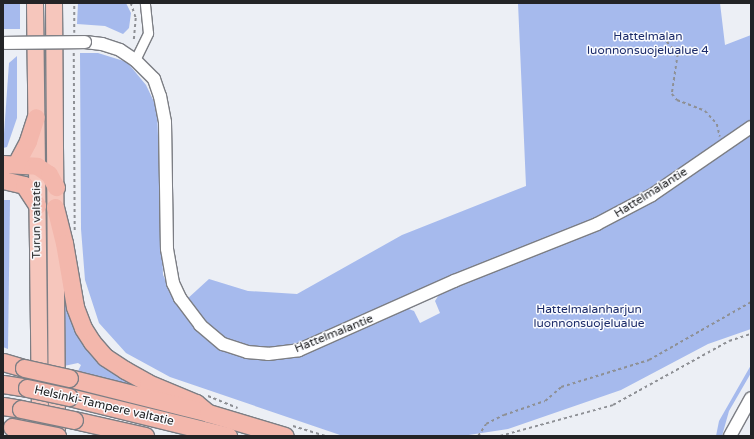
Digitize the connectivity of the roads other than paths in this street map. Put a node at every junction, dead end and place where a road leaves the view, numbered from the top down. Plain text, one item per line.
1 (35, 3) edge
2 (54, 3) edge
3 (145, 3) edge
4 (4, 43) edge
5 (135, 60) junction
6 (36, 117) junction
7 (751, 128) edge
8 (9, 164) edge
9 (37, 166) junction
10 (3, 180) edge
11 (56, 186) junction
12 (37, 205) junction
13 (55, 207) junction
14 (3, 362) edge
15 (3, 384) edge
16 (751, 398) edge
17 (3, 406) edge
18 (208, 413) junction
19 (7, 426) edge
20 (287, 430) edge
21 (40, 436) edge
22 (57, 436) edge
23 (145, 436) edge
24 (228, 436) edge
25 (730, 436) edge

1 - 6 highway, Turun valtatie
2 - 11 highway, Turun valtatie
3 - 5 street
4 - 5 street, Hattelmalantie, bridge
5 - 7 street, Hattelmalantie
6 - 8 highway
6 - 9 highway, Turun valtatie
8 - 9 highway
9 - 11 highway
9 - 12 highway, Turun valtatie
10 - 12 highway
11 - 13 highway, Turun valtatie
12 - 21 highway, Turun valtatie
13 - 18 highway
13 - 22 highway, Turun valtatie
14 - 18 highway, bridge
15 - 24 highway, Helsinki-Tampere valtatie, bridge
16 - 25 street
17 - 23 highway, Helsinki-Tampere valtatie, bridge
18 - 20 highway
19 - 22 highway, bridge

